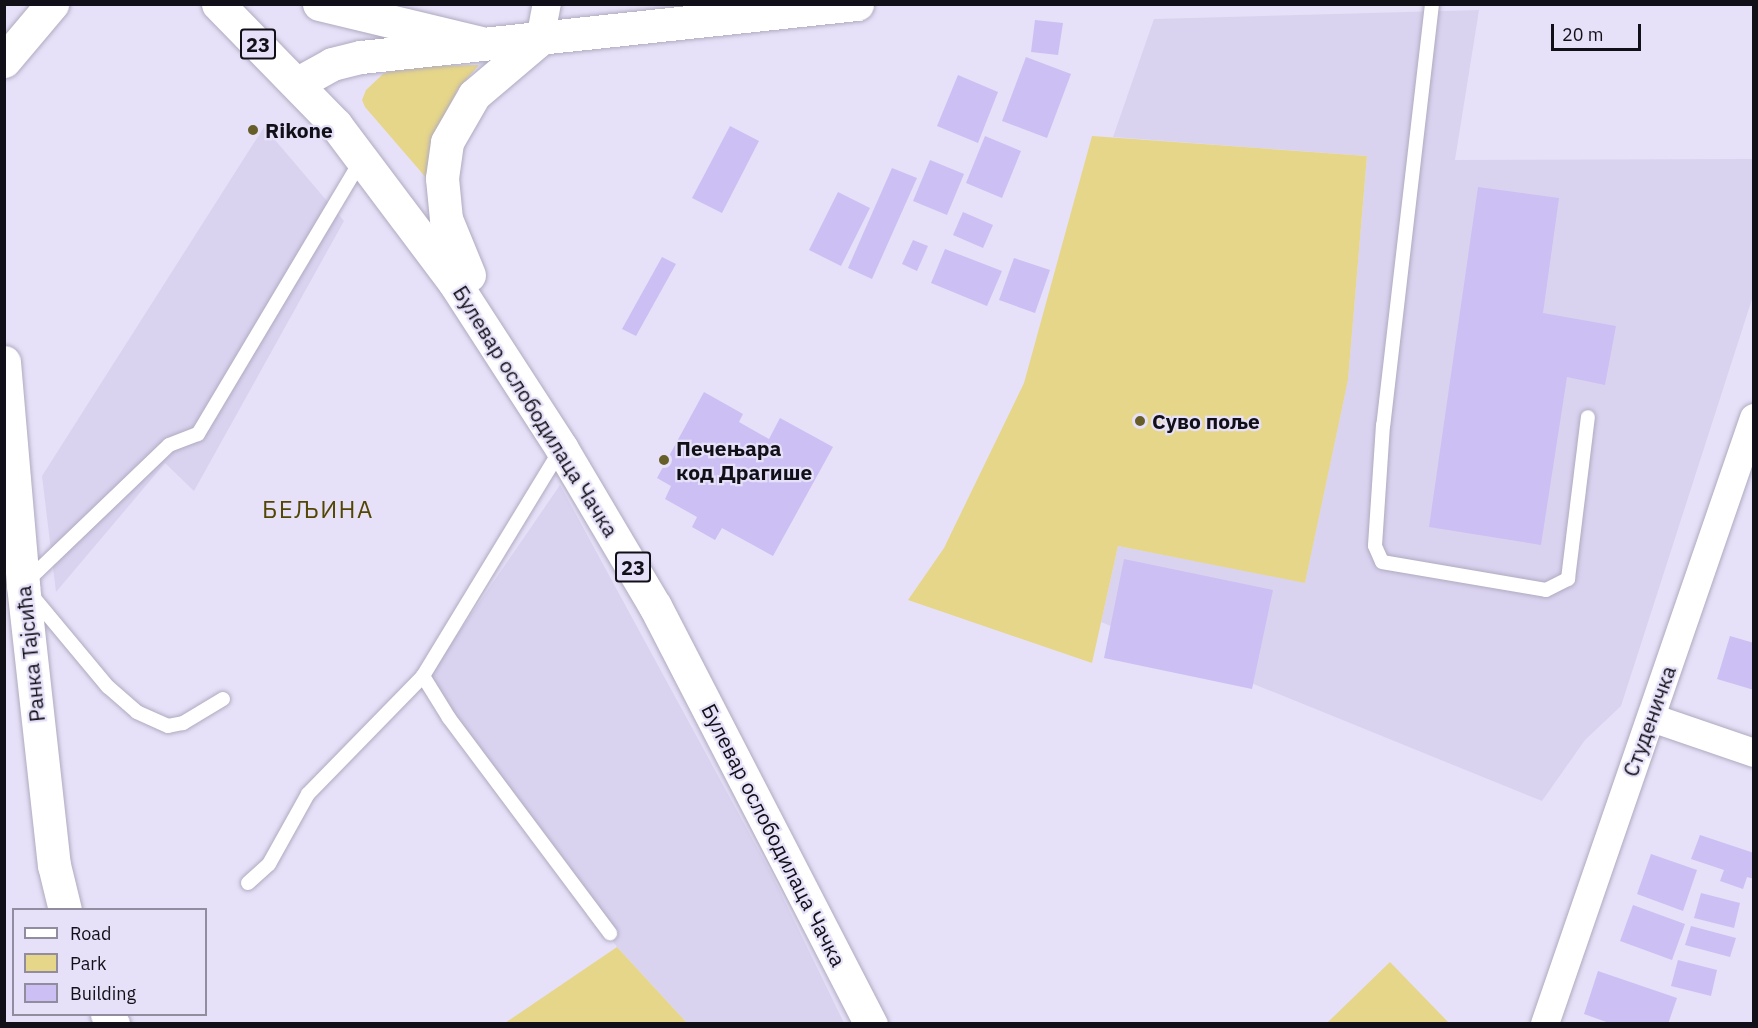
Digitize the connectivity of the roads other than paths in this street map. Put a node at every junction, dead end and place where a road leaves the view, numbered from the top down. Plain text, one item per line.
1 (52, 4) edge
2 (218, 4) edge
3 (319, 4) edge
4 (547, 4) edge
5 (857, 4) edge
6 (1432, 4) edge
7 (540, 39) junction
8 (481, 43) junction
9 (4, 61) edge
10 (298, 82) junction
11 (363, 157) junction
12 (483, 328) junction
13 (4, 362) edge
14 (1588, 417) dead end
15 (1754, 418) edge
16 (561, 449) junction
17 (1742, 491) edge
18 (23, 585) junction
19 (423, 676) junction
20 (223, 699) dead end
21 (1652, 718) junction
22 (1754, 753) edge
23 (248, 883) dead end
24 (65, 908) edge
25 (610, 933) dead end
26 (871, 1023) edge
27 (1545, 1023) edge

1 - 9 main road
2 - 10 main road, Булевар ослободилаца Чачка / 23
3 - 8 main road
4 - 7 street
5 - 7 main road
6 - 14 lane
7 - 8 main road
7 - 12 main road
8 - 10 main road
10 - 11 main road, Булевар ослободилаца Чачка / 23
11 - 12 main road, Булевар ослободилаца Чачка / 23
11 - 18 lane
12 - 16 main road, Булевар ослободилаца Чачка / 23
13 - 18 main road, Ранка Тајсића
15 - 17 street, Студеничка
16 - 19 lane
16 - 26 main road, Булевар ослободилаца Чачка / 23
17 - 21 street, Студеничка
18 - 20 lane
18 - 24 main road, Ранка Тајсића
19 - 23 lane
19 - 25 lane
21 - 22 street
21 - 27 street, Студеничка

